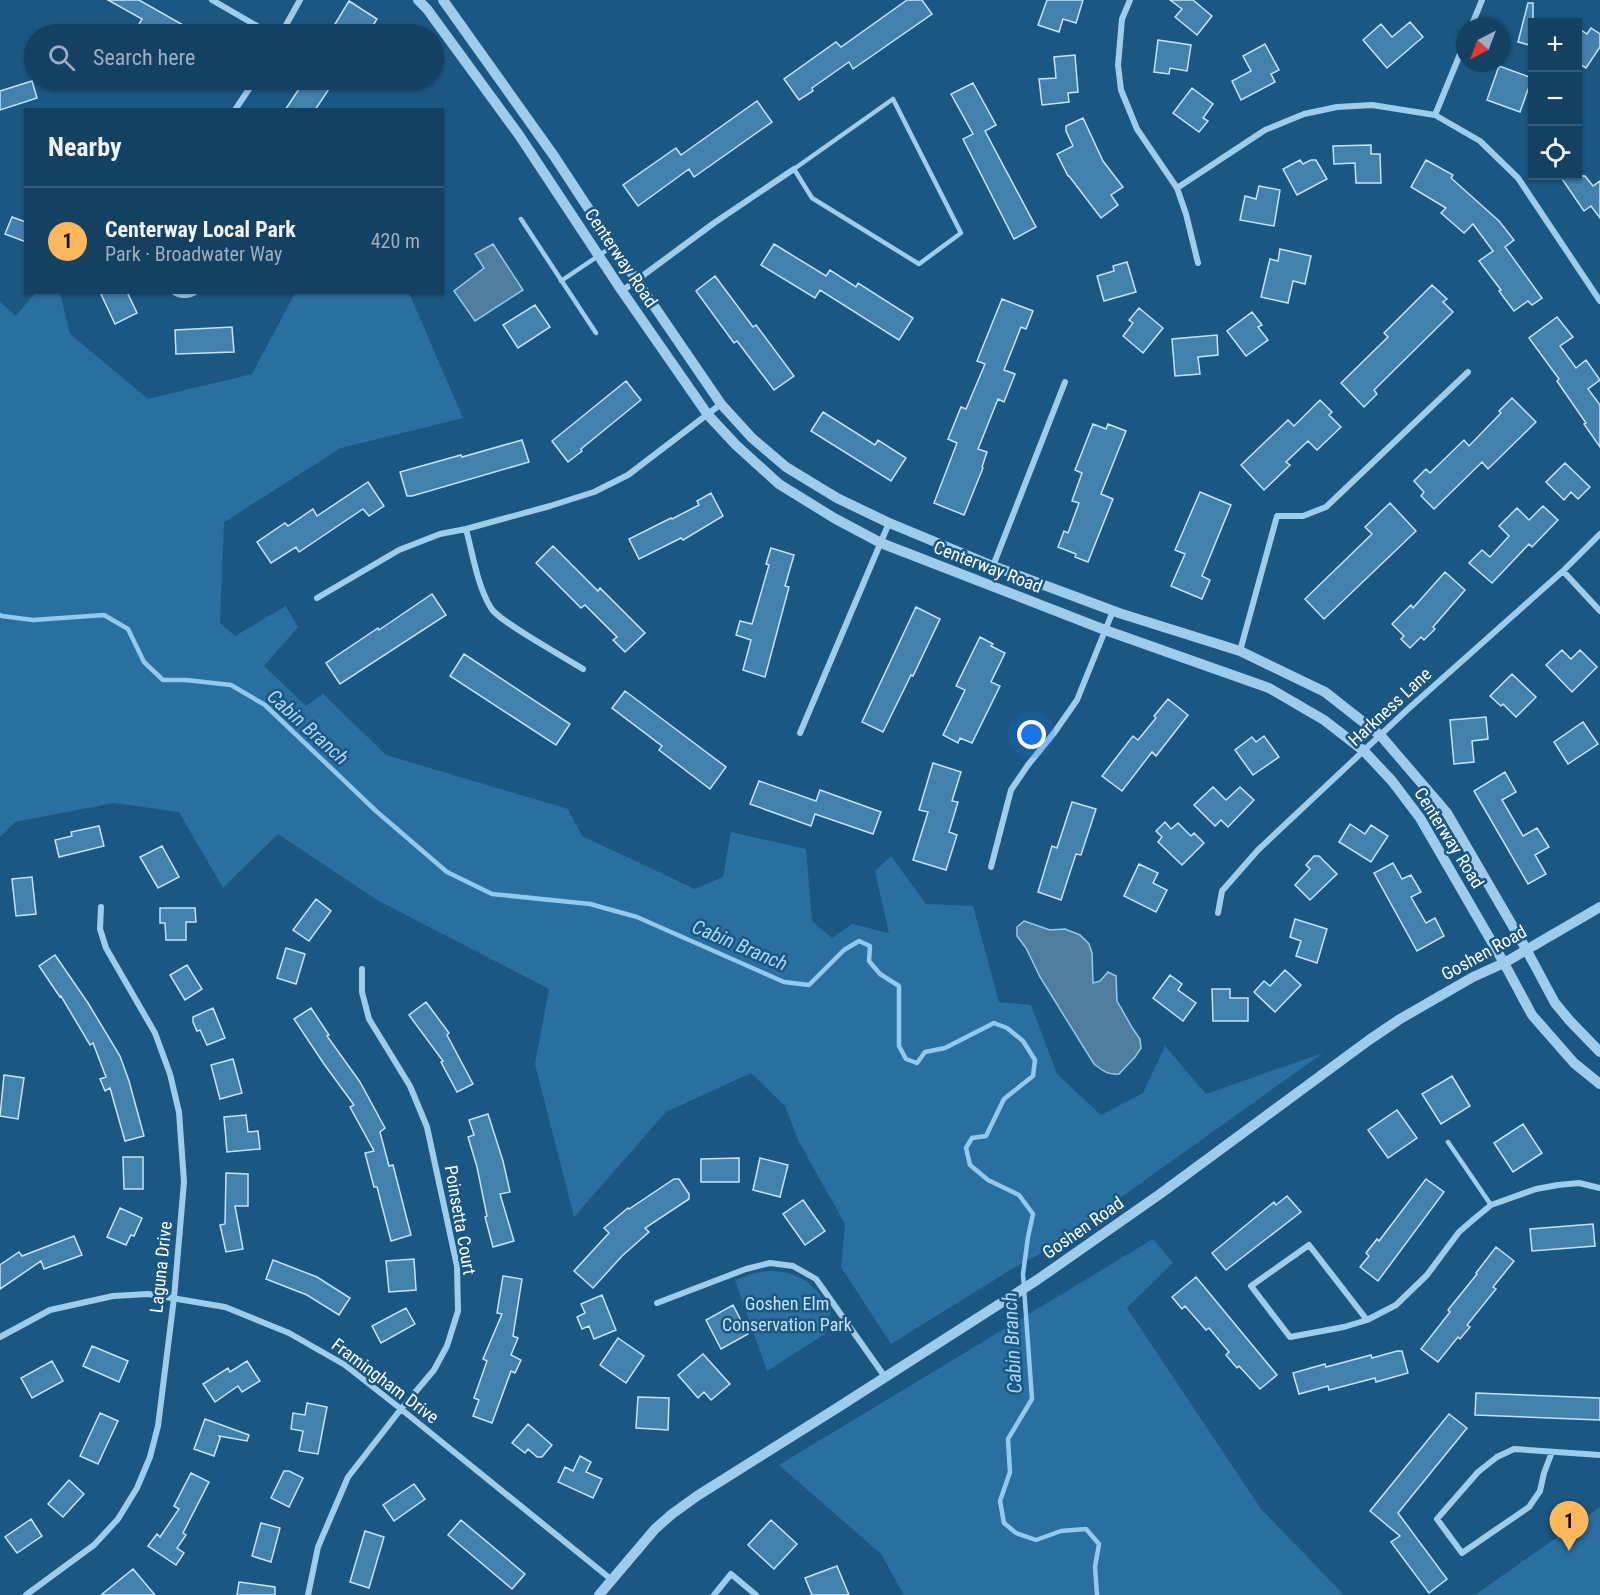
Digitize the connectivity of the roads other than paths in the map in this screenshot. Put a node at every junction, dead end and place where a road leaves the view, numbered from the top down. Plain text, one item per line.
1 (212, 0) edge
2 (300, 0) edge
3 (418, 0) edge
4 (443, 0) edge
5 (1130, 0) edge
6 (1482, 0) edge
7 (1475, 18) edge
8 (254, 24) edge
9 (287, 24) edge
10 (438, 24) edge
11 (444, 32) edge
12 (1456, 64) edge
13 (248, 90) edge
14 (236, 108) edge
15 (1435, 116) junction
16 (794, 169) junction
17 (1177, 188) junction
18 (521, 219) dead end
19 (613, 246) junction
20 (599, 256) junction
21 (1198, 263) dead end
22 (637, 280) junction
23 (561, 281) junction
24 (622, 291) junction
25 (177, 294) edge
26 (192, 294) edge
27 (1600, 301) edge
28 (596, 333) dead end
29 (1468, 372) dead end
30 (1065, 382) dead end
31 (721, 404) junction
32 (708, 415) junction
33 (889, 523) junction
34 (466, 530) junction
35 (1600, 534) edge
36 (881, 543) junction
37 (993, 566) junction
38 (1563, 571) junction
39 (317, 598) dead end
40 (1600, 610) edge
41 (1113, 611) junction
42 (1105, 630) junction
43 (1240, 651) junction
44 (583, 669) dead end
45 (800, 733) dead end
46 (1381, 736) junction
47 (1364, 751) junction
48 (991, 867) dead end
49 (101, 907) dead end
50 (1600, 907) edge
51 (1218, 913) dead end
52 (1526, 949) junction
53 (1504, 963) junction
54 (362, 969) dead end
55 (1600, 1052) edge
56 (1600, 1084) edge
57 (1448, 1142) dead end
58 (1600, 1188) edge
59 (1491, 1205) junction
60 (174, 1298) junction
61 (657, 1303) dead end
62 (1367, 1320) junction
63 (0, 1336) edge
64 (885, 1377) junction
65 (401, 1409) junction
66 (1552, 1452) junction
67 (1600, 1455) edge
68 (612, 1580) junction
69 (26, 1595) edge
70 (308, 1595) edge
71 (599, 1595) edge
72 (714, 1595) edge
73 (756, 1595) edge

1 - 8 street
2 - 9 street
3 - 10 street, Centerway Road
4 - 19 street, Centerway Road
5 - 17 street
6 - 7 street
11 - 20 street, Centerway Road
12 - 15 street
13 - 14 street
15 - 17 street
15 - 27 street
16 - 16 lane
16 - 22 street
17 - 21 street
18 - 23 lane
19 - 20 lane
19 - 22 street, Centerway Road
20 - 23 lane
20 - 24 street, Centerway Road
22 - 24 street
22 - 31 street, Centerway Road
23 - 28 lane
24 - 32 street, Centerway Road
25 - 26 street
29 - 43 street
30 - 37 street
31 - 32 street
31 - 33 street, Centerway Road
32 - 34 street
32 - 36 street, Centerway Road
33 - 36 street
33 - 37 street, Centerway Road
34 - 39 street
34 - 44 street
35 - 38 street, Harkness Lane
36 - 42 street, Centerway Road
36 - 45 street
37 - 41 street, Centerway Road
38 - 40 street
38 - 46 street, Harkness Lane
41 - 42 street
41 - 43 street, Centerway Road
42 - 47 street, Centerway Road
42 - 48 street
43 - 46 street, Centerway Road
46 - 47 street, Harkness Lane
46 - 52 street, Centerway Road
47 - 51 street, Harkness Lane
47 - 53 street, Centerway Road
49 - 60 street, Laguna Drive
50 - 52 street, Goshen Road
52 - 53 street, Goshen Road
52 - 55 street, Centerway Road
53 - 56 street, Centerway Road
53 - 64 street, Goshen Road
54 - 65 street, Poinsetta Court
57 - 59 lane
58 - 59 street
59 - 62 street
60 - 63 street, Framingham Drive
60 - 65 street, Framingham Drive
60 - 69 street, Laguna Drive
61 - 64 street
62 - 62 street
64 - 68 street, Goshen Road
65 - 68 street, Framingham Drive
65 - 70 street, Poinsetta Court
66 - 66 street
66 - 67 street
68 - 71 street, Goshen Road
72 - 73 street

